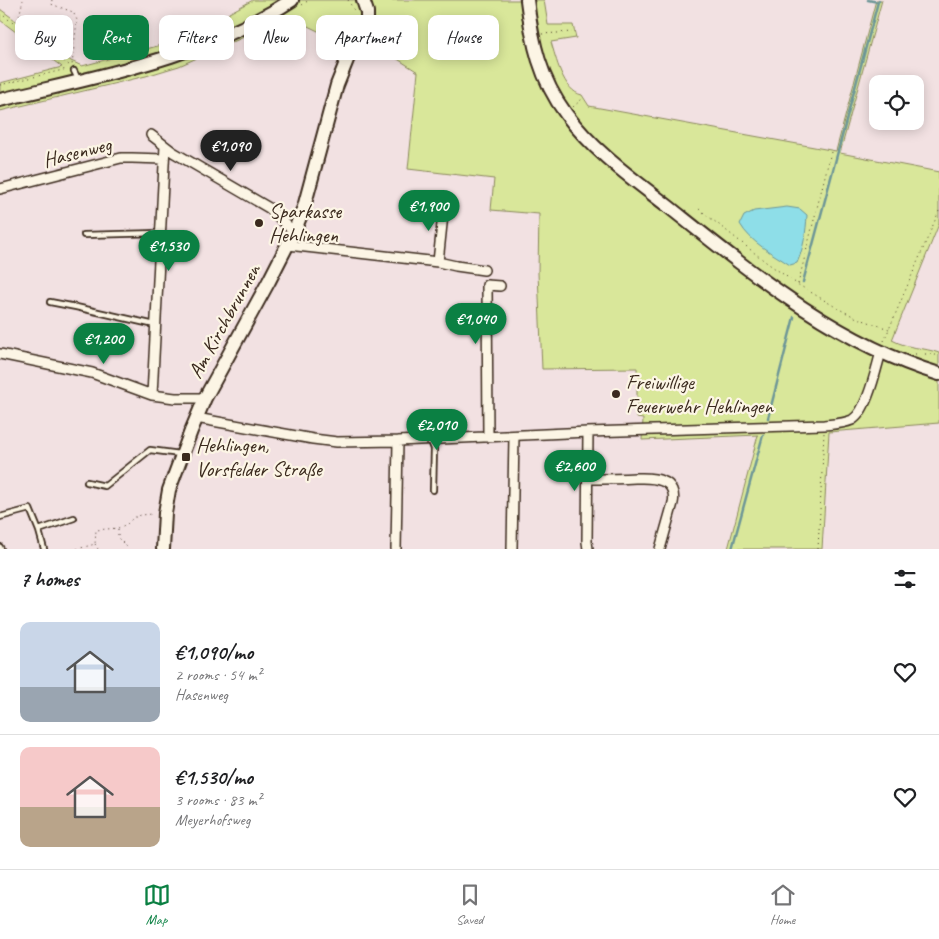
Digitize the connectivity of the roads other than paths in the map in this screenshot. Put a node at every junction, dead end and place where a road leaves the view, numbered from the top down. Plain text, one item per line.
1 (292, 0) edge
2 (527, 0) edge
3 (362, 1) edge
4 (0, 100) edge
5 (150, 135) dead end
6 (165, 146) junction
7 (163, 159) junction
8 (0, 189) edge
9 (444, 205) dead end
10 (294, 232) junction
11 (159, 233) junction
12 (84, 235) dead end
13 (288, 245) junction
14 (438, 262) junction
15 (484, 270) dead end
16 (500, 286) dead end
17 (50, 302) dead end
18 (155, 324) junction
19 (881, 352) junction
20 (0, 354) edge
21 (939, 374) edge
22 (152, 395) junction
23 (205, 398) junction
24 (196, 418) junction
25 (588, 432) junction
26 (514, 436) junction
27 (488, 437) junction
28 (430, 439) junction
29 (398, 441) junction
30 (182, 454) junction
31 (587, 479) junction
32 (86, 482) dead end
33 (434, 490) dead end
34 (0, 517) edge
35 (74, 518) dead end
36 (39, 530) junction
37 (44, 549) edge
38 (163, 549) edge
39 (396, 549) edge
40 (512, 549) edge
41 (588, 549) edge
42 (660, 549) edge

1 - 4 main road
2 - 19 main road
3 - 10 main road, Am Kirchbrunnen
5 - 6 street
6 - 7 street
6 - 10 street
7 - 8 street, Hasenweg
7 - 11 street
9 - 14 street
10 - 13 main road, Am Kirchbrunnen
11 - 12 lane
11 - 18 street
13 - 14 street
13 - 23 main road, Am Kirchbrunnen
14 - 15 street
16 - 27 street
17 - 18 lane
18 - 22 street
19 - 21 main road
19 - 25 street
20 - 22 street
22 - 23 street
23 - 24 main road, Am Kirchbrunnen
24 - 29 street
24 - 30 main road, Am Kirchbrunnen
25 - 26 street
25 - 31 street
26 - 27 street
26 - 40 street
27 - 28 street
28 - 29 street
28 - 33 lane
29 - 39 street
30 - 32 lane
30 - 38 main road, Am Kirchbrunnen
31 - 41 street
31 - 42 street
34 - 36 lane
35 - 36 lane
36 - 37 lane

